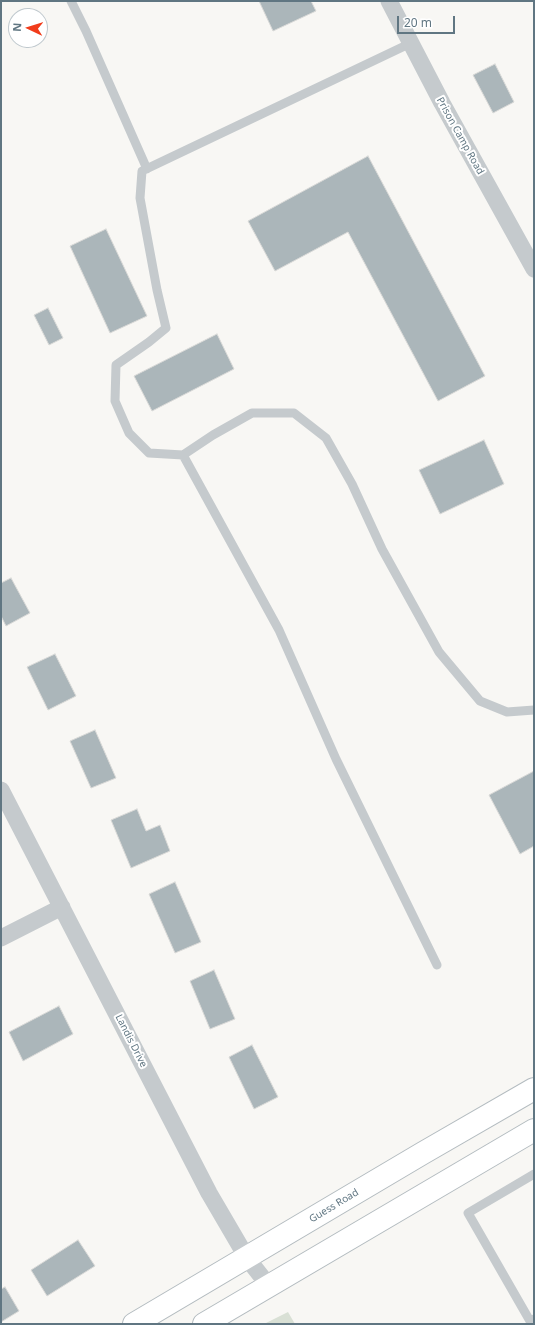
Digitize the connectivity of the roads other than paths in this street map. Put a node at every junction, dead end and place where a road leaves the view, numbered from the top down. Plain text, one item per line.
1 (71, 1) edge
2 (389, 1) edge
3 (411, 43) junction
4 (147, 169) junction
5 (534, 269) edge
6 (183, 456) junction
7 (534, 710) edge
8 (1, 790) edge
9 (62, 907) junction
10 (1, 938) edge
11 (437, 965) dead end
12 (534, 1089) edge
13 (534, 1130) edge
14 (534, 1174) edge
15 (247, 1258) junction
16 (269, 1286) junction
17 (534, 1319) edge
18 (134, 1324) edge
19 (204, 1324) edge

1 - 4 lane
2 - 3 street, Prison Camp Road
3 - 4 lane
3 - 5 street, Prison Camp Road
4 - 6 lane
6 - 7 lane
6 - 11 lane
8 - 9 street, Landis Drive
9 - 10 street
9 - 15 street, Landis Drive
12 - 15 main road, Guess Road
13 - 16 main road
14 - 17 lane
15 - 16 street, Landis Drive
15 - 18 main road, Guess Road
16 - 19 main road

